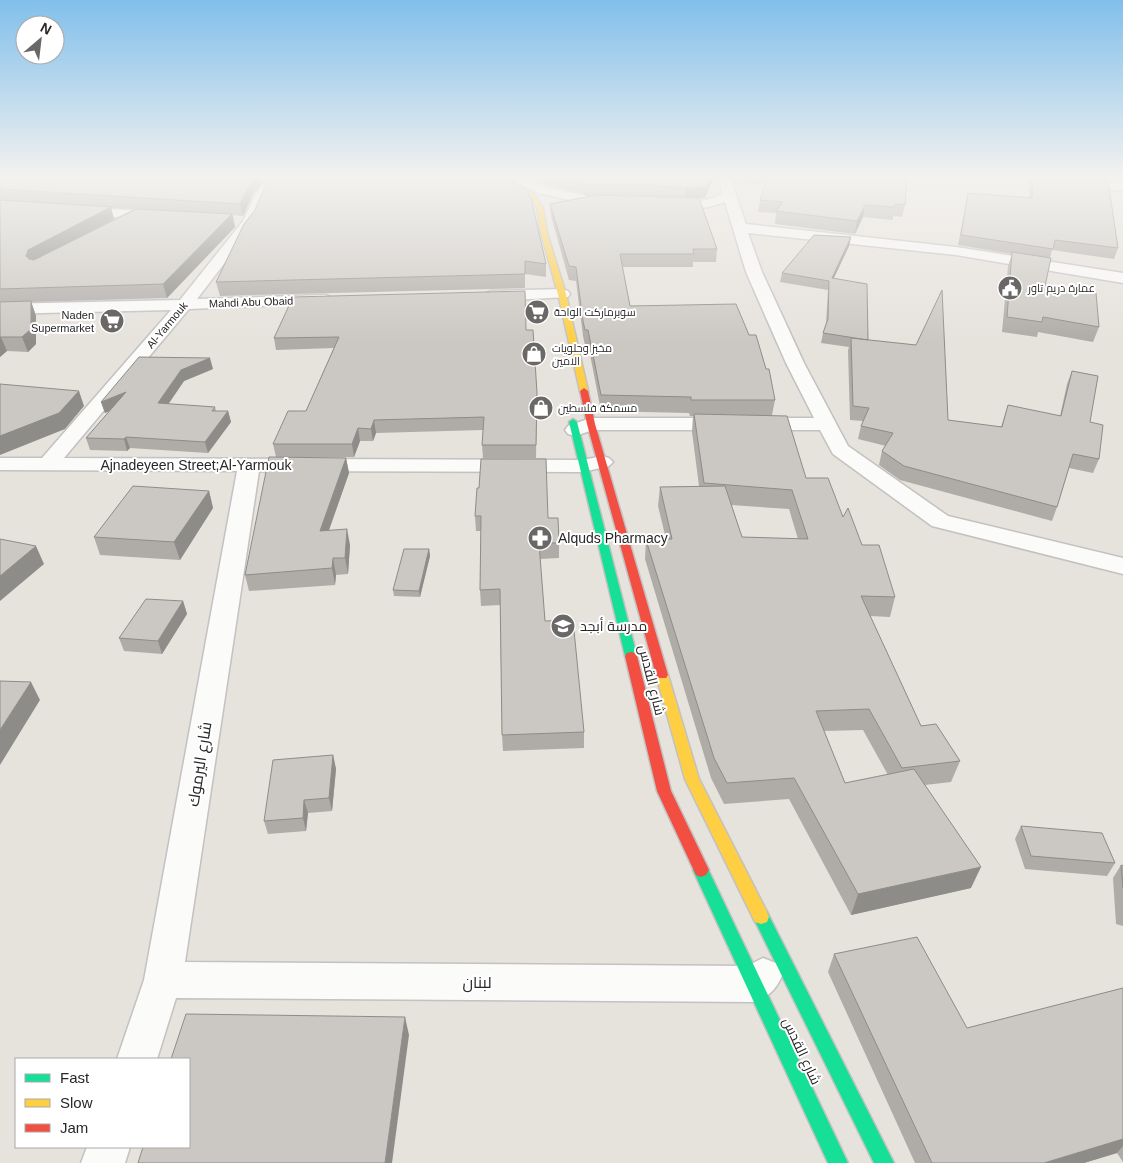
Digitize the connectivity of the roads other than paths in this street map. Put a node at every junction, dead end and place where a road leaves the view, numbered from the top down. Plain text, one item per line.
1 (241, 232) edge
2 (542, 232) edge
3 (741, 232) edge
4 (793, 232) edge
5 (1123, 278) edge
6 (550, 294) junction
7 (478, 296) edge
8 (341, 300) edge
9 (185, 304) junction
10 (0, 309) edge
11 (570, 411) dead end
12 (827, 424) junction
13 (582, 427) junction
14 (0, 464) edge
15 (48, 464) junction
16 (593, 464) junction
17 (248, 466) junction
18 (1123, 566) edge
19 (784, 961) junction
20 (163, 980) junction
21 (754, 984) junction
22 (137, 1058) edge
23 (108, 1148) edge
24 (103, 1163) edge
25 (838, 1163) edge
26 (884, 1163) edge

1 - 9 street, Al-Yarmouk
2 - 6 main road
3 - 12 street
4 - 5 street
6 - 7 street
6 - 13 main road
8 - 9 street, Mahdi Abu Obaid
9 - 10 street, Mahdi Abu Obaid
9 - 15 street, Al-Yarmouk
11 - 13 main road, شارع القدس
12 - 13 street
12 - 18 street
13 - 16 main road
13 - 16 main road, شارع القدس
14 - 15 street, Ajnadeyeen Street;Al-Yarmouk
15 - 17 street, Ajnadeyeen Street;Al-Yarmouk
16 - 17 street, Ajnadeyeen Street;Al-Yarmouk
16 - 19 main road
16 - 21 main road, شارع القدس
17 - 20 street, شارع اليرموك
19 - 21 street
19 - 26 main road
20 - 21 street, لبنان
20 - 22 street, شارع اليرموك
21 - 25 main road, شارع القدس
23 - 24 street

